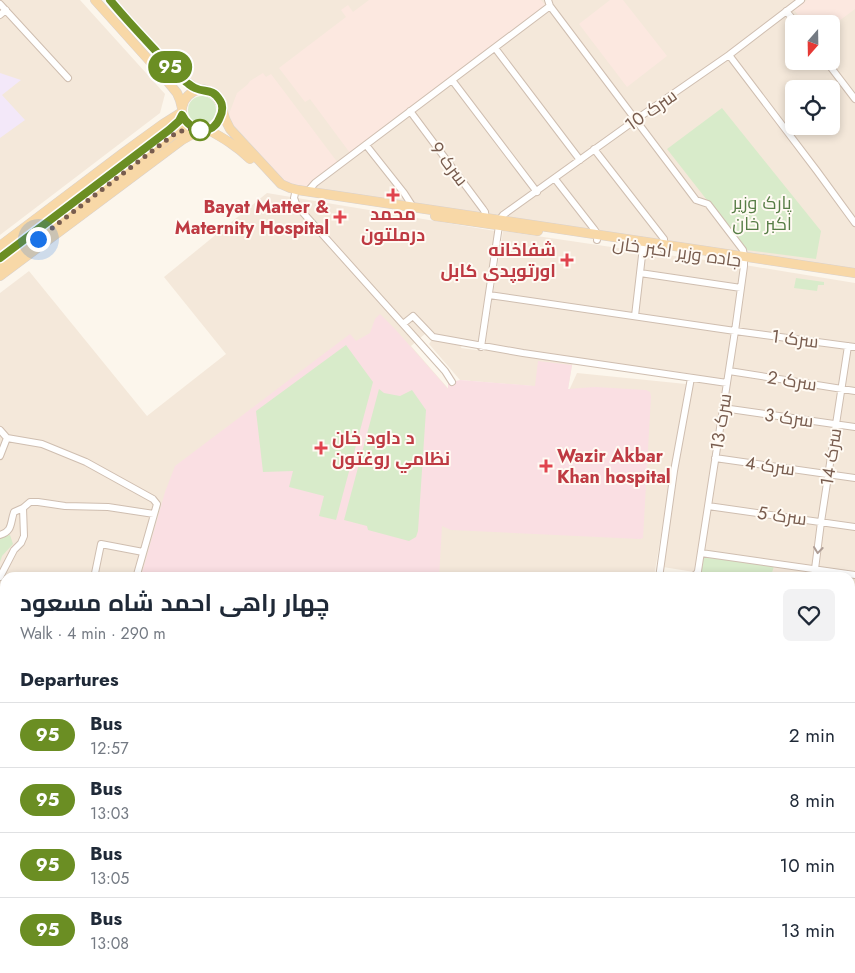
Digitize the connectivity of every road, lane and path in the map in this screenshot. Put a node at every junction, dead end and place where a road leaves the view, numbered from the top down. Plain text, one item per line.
1 (96, 0) edge
2 (110, 0) edge
3 (801, 0) edge
4 (549, 3) edge
5 (0, 4) edge
6 (6, 10) junction
7 (786, 12) junction
8 (0, 15) edge
9 (789, 15) edge
10 (495, 48) junction
11 (729, 55) junction
12 (833, 70) edge
13 (68, 78) dead end
14 (452, 80) junction
15 (200, 90) junction
16 (855, 99) edge
17 (222, 109) junction
18 (182, 112) junction
19 (410, 112) junction
20 (636, 120) junction
21 (201, 129) junction
22 (366, 145) junction
23 (594, 149) junction
24 (580, 160) junction
25 (555, 179) junction
26 (308, 191) junction
27 (295, 192) junction
28 (537, 192) junction
29 (412, 210) junction
30 (486, 221) junction
31 (500, 222) junction
32 (855, 222) edge
33 (597, 237) junction
34 (0, 246) edge
35 (643, 247) junction
36 (664, 247) junction
37 (0, 258) edge
38 (744, 259) junction
39 (0, 268) edge
40 (640, 273) junction
41 (855, 273) edge
42 (0, 276) edge
43 (855, 279) edge
44 (741, 288) junction
45 (489, 295) junction
46 (635, 316) junction
47 (403, 324) junction
48 (735, 331) junction
49 (481, 346) junction
50 (851, 346) edge
51 (729, 371) junction
52 (690, 378) junction
53 (452, 382) dead end
54 (727, 384) junction
55 (842, 389) junction
56 (855, 391) edge
57 (723, 408) junction
58 (836, 425) junction
59 (855, 428) edge
60 (0, 430) edge
61 (7, 438) junction
62 (0, 456) edge
63 (715, 458) junction
64 (828, 474) junction
65 (855, 478) edge
66 (708, 506) junction
67 (23, 508) junction
68 (154, 514) junction
69 (821, 522) junction
70 (855, 526) edge
71 (0, 535) edge
72 (143, 552) junction
73 (701, 553) junction
74 (815, 568) junction
75 (2, 572) edge
76 (95, 572) edge
77 (138, 572) edge
78 (660, 572) edge
79 (697, 572) edge
80 (838, 572) edge

1 - 18 main road
2 - 15 main road
3 - 7 street, سرک 10
4 - 10 street
4 - 20 street
5 - 6 street
6 - 8 street
6 - 13 street
7 - 9 street
7 - 11 street, سرک 10
10 - 14 street
10 - 24 street
11 - 20 street, سرک 10
11 - 32 street
12 - 16 street
14 - 19 street
14 - 28 street
15 - 17 main road
15 - 18 main road
17 - 21 main road
17 - 27 main road
18 - 21 main road
18 - 34 main road
18 - 37 main road
19 - 22 street
19 - 30 street, سرک 9
20 - 23 street, سرک 10
20 - 38 street
21 - 27 main road
21 - 39 main road
21 - 42 main road
22 - 26 street
22 - 29 street
23 - 24 street, سرک 10
23 - 36 street
24 - 25 street, سرک 10
25 - 28 street, سرک 10
25 - 33 street
26 - 27 main road
26 - 29 main road
27 - 29 main road
27 - 47 street
28 - 31 street, سرک 10
29 - 30 main road
30 - 31 main road
31 - 33 main road
31 - 45 street
33 - 35 main road, جاده وزیر اکبر خان
33 - 36 main road
35 - 36 main road, جاده وزیر اکبر خان
35 - 40 street
36 - 38 main road
38 - 41 main road
38 - 43 main road, جاده وزیر اکبر خان
38 - 44 street, سرک 13
40 - 44 street
40 - 46 street
44 - 48 street, سرک 13
45 - 46 street, سرک 1
45 - 49 street
46 - 48 street, سرک 1
47 - 49 street
47 - 53 street
48 - 50 street, سرک 1
48 - 51 street, سرک 13
49 - 52 street
50 - 55 street, سرک 14
51 - 54 street, سرک 13
51 - 55 street, سرک 2
52 - 54 street
52 - 78 street
54 - 57 street, سرک 13
55 - 56 street, سرک 2
55 - 58 street, سرک 14
57 - 58 street, سرک 3
57 - 63 street, سرک 13
58 - 59 street, سرک 3
58 - 64 street, سرک 14
60 - 61 street
61 - 62 street
61 - 68 street
63 - 64 street, سرک 4
63 - 66 street, سرک 13
64 - 65 street, سرک 4
64 - 69 street, سرک 14
66 - 69 street, سرک 5
66 - 73 street, سرک 13
67 - 68 street
67 - 71 street
67 - 75 street
68 - 72 street
69 - 70 street, سرک 5
69 -> 74 street, سرک 14
72 - 76 street
72 - 77 street
73 - 74 street
73 - 79 street, سرک 13
74 - 80 street

